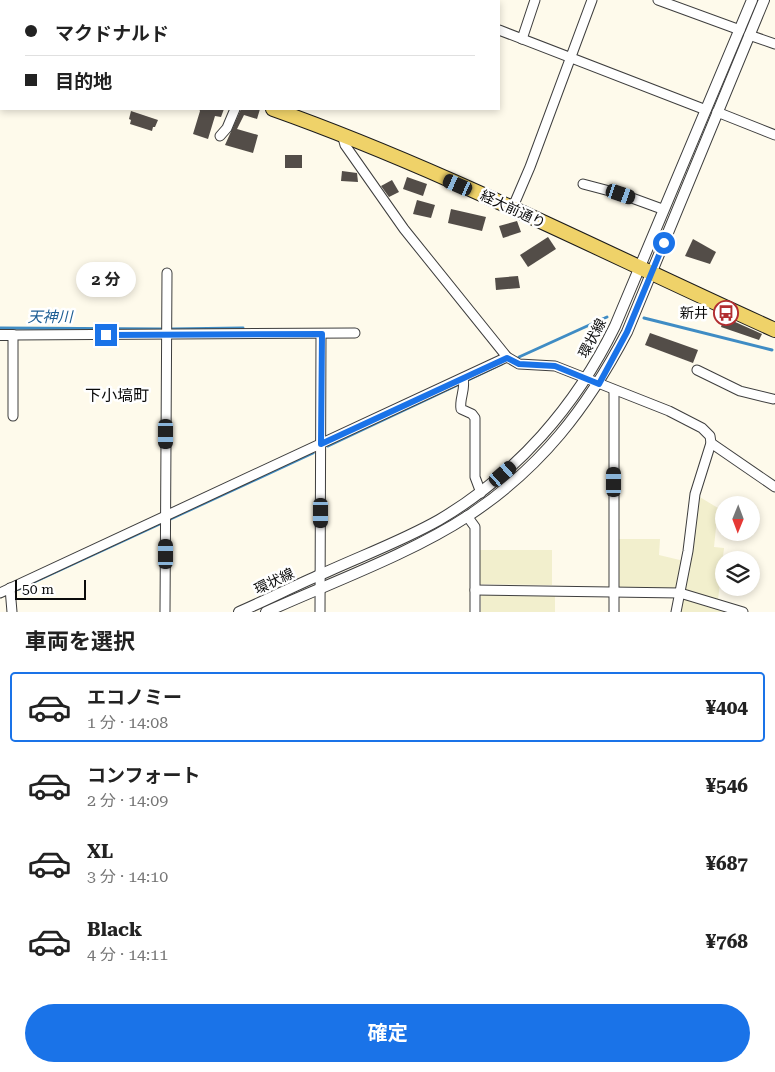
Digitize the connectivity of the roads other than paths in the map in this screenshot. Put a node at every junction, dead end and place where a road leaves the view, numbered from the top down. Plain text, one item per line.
1 (535, 0) edge
2 (592, 0) edge
3 (658, 0) edge
4 (752, 0) edge
5 (764, 0) edge
6 (674, 3) edge
7 (500, 30) edge
8 (745, 32) junction
9 (522, 39) junction
10 (775, 44) edge
11 (570, 56) junction
12 (235, 110) edge
13 (276, 110) edge
14 (706, 110) junction
15 (717, 112) junction
16 (342, 133) junction
17 (775, 135) edge
18 (220, 136) dead end
19 (583, 184) dead end
20 (512, 208) junction
21 (662, 209) junction
22 (646, 271) junction
23 (167, 273) dead end
24 (775, 330) edge
25 (322, 334) junction
26 (355, 334) dead end
27 (0, 335) edge
28 (13, 335) junction
29 (166, 335) junction
30 (507, 358) junction
31 (696, 370) dead end
32 (463, 378) junction
33 (586, 378) junction
34 (599, 384) junction
35 (614, 390) junction
36 (773, 399) dead end
37 (13, 416) dead end
38 (711, 443) junction
39 (321, 444) junction
40 (775, 487) edge
41 (481, 493) junction
42 (166, 516) junction
43 (467, 516) junction
44 (320, 575) junction
45 (10, 588) junction
46 (320, 588) junction
47 (475, 590) junction
48 (0, 592) edge
49 (614, 593) junction
50 (680, 593) junction
51 (12, 612) edge
52 (166, 612) edge
53 (239, 612) edge
54 (266, 612) edge
55 (320, 612) edge
56 (475, 612) edge
57 (614, 612) edge
58 (676, 612) edge
59 (743, 612) edge

1 - 9 street
2 - 11 street
3 - 6 street
4 - 8 street, 環状線
5 - 8 street, 環状線
6 - 8 street
7 - 9 street
8 - 10 street
8 - 14 street, 環状線
8 - 15 street, 環状線
9 - 11 street
11 - 14 street
11 - 20 street
12 - 18 street
13 - 16 main road, 経大前通り
14 - 21 street, 環状線
15 - 17 street
15 - 22 street, 環状線
16 - 20 main road, 経大前通り
16 - 30 street
19 - 21 street
20 - 22 main road, 経大前通り
21 - 22 street, 環状線
22 - 24 main road, 経大前通り
22 - 33 street, 環状線
22 - 34 street, 環状線
23 - 29 street
25 - 26 street
25 - 29 street
25 - 39 street
27 - 28 street
28 - 29 street
28 - 37 street
29 - 42 street
30 - 32 street
30 - 33 street
31 - 36 street
32 - 39 street
32 - 41 street
33 - 34 street
33 - 41 street, 環状線
34 - 35 street
34 - 43 street, 環状線
35 - 38 street
35 - 49 street
38 - 40 street
38 - 50 street
39 - 42 street
39 - 44 street
41 - 44 street, 環状線
42 - 45 street
42 - 52 street
43 - 46 street, 環状線
43 - 47 street
44 - 46 street
44 - 53 street, 環状線
45 - 48 street
45 - 51 street
46 - 54 street, 環状線
46 - 55 street
47 - 49 street
47 - 56 street
49 - 50 street
49 - 57 street
50 - 58 street
50 - 59 street

